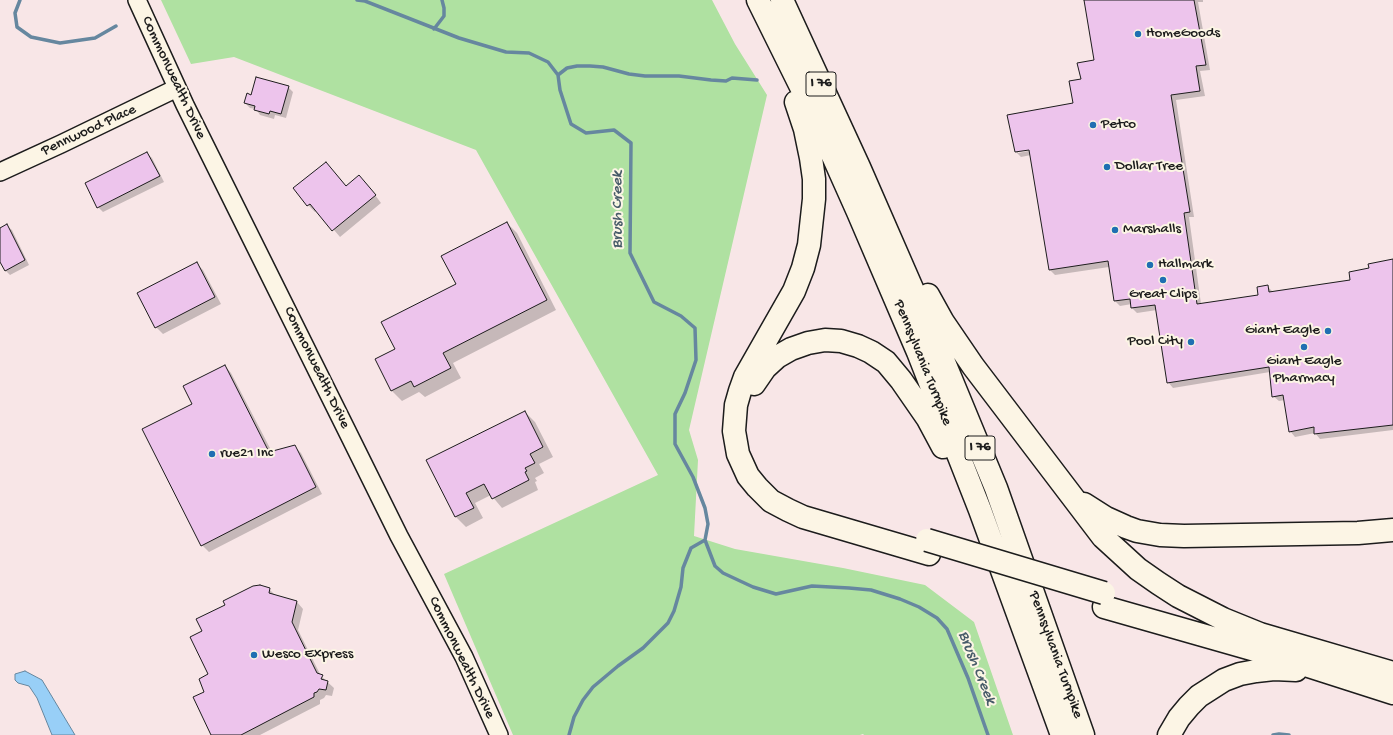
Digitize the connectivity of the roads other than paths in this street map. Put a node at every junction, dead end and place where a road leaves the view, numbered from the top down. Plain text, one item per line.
1 (136, 0) edge
2 (758, 0) edge
3 (782, 0) edge
4 (771, 26) junction
5 (177, 88) junction
6 (859, 167) junction
7 (0, 172) edge
8 (1073, 497) junction
9 (1393, 530) edge
10 (928, 547) junction
11 (1002, 570) junction
12 (1104, 600) junction
13 (1260, 634) junction
14 (1326, 672) junction
15 (1393, 674) edge
16 (1393, 693) edge
17 (499, 735) edge
18 (1062, 735) edge
19 (1083, 735) edge
20 (1170, 735) edge

1 - 5 street, Commonwealth Drive
2 - 4 highway, Pennsylvania Turnpike / I 76
3 - 6 highway, Pennsylvania Turnpike / I 76
4 - 10 highway
4 - 11 highway, Pennsylvania Turnpike / I 76
5 - 7 street, Pennwood Place
5 - 17 street, Commonwealth Drive
6 - 8 highway
6 - 19 highway, Pennsylvania Turnpike / I 76
8 - 9 highway
8 - 13 highway
10 - 11 highway
10 - 12 highway, bridge
11 - 18 highway, Pennsylvania Turnpike / I 76
12 - 13 highway
12 - 14 highway
13 - 15 highway
14 - 16 highway
14 - 20 highway

